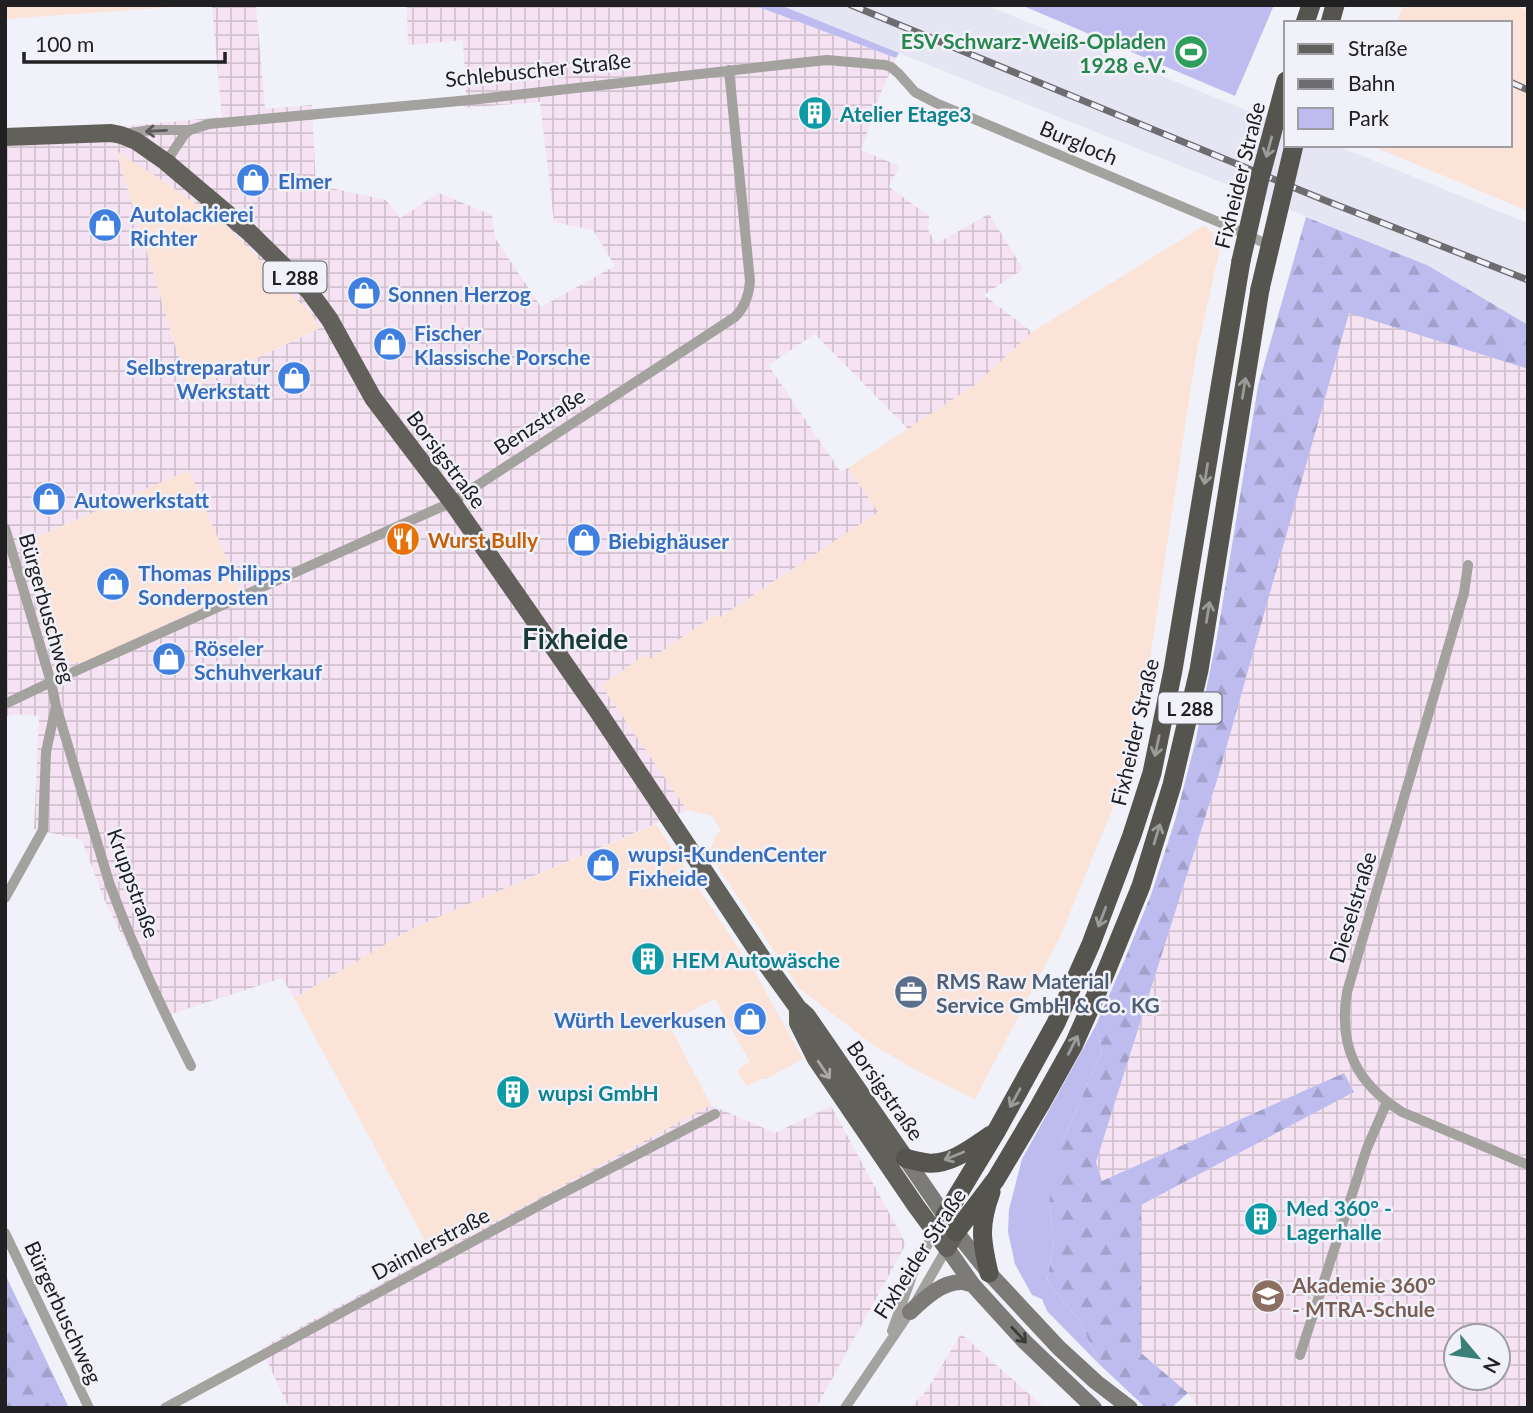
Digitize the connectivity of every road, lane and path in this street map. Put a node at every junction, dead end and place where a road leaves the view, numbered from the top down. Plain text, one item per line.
1 (891, 67) joint
2 (729, 70) junction
3 (1284, 88) edge
4 (190, 130) junction
5 (121, 135) junction
6 (5, 137) edge
7 (1294, 147) edge
8 (166, 162) junction
9 (1261, 241) dead end
10 (452, 502) junction
11 (5, 528) edge
12 (1468, 565) dead end
13 (51, 682) junction
14 (5, 704) edge
15 (56, 706) junction
16 (5, 898) edge
17 (798, 1008) junction
18 (191, 1066) dead end
19 (1387, 1102) junction
20 (715, 1114) dead end
21 (997, 1130) junction
22 (905, 1158) junction
23 (1528, 1164) edge
24 (996, 1179) junction
25 (943, 1226) junction
26 (5, 1233) edge
27 (989, 1273) junction
28 (973, 1285) junction
29 (910, 1311) junction
30 (887, 1347) junction
31 (1300, 1355) dead end
32 (89, 1408) edge
33 (164, 1408) edge
34 (845, 1408) edge
35 (1094, 1408) edge
36 (1130, 1408) edge

1 - 2 street, Schlebuscher Straße
1 - 9 street, Burgloch
2 - 4 street, Schlebuscher Straße
2 - 10 street, Benzstraße
3 -> 21 highway, Fixheider Straße / L 288, bridge
4 -> 5 street, Schlebuscher Straße
4 - 8 street
5 - 6 main road, Schlebuscher Straße / L 288
5 - 8 main road, Borsigstraße / L 288
24 -> 7 highway, Fixheider Straße / L 288, bridge
8 - 10 main road, Borsigstraße / L 288
10 - 13 street, Benzstraße
10 - 17 main road, Borsigstraße / L 288
11 - 13 street, Bürgerbuschweg
12 - 19 street, Dieselstraße
13 - 14 street, Benzstraße
13 - 15 street, Bürgerbuschweg
15 - 16 street, Bürgerbuschweg
15 - 18 street, Kruppstraße
17 - 22 main road, Borsigstraße / L 288
17 -> 25 main road, L 288
19 - 23 street, Dieselstraße
19 - 31 street
20 - 33 street, Daimlerstraße
21 -> 22 highway, L 288
21 - 25 highway, Fixheider Straße / L 288
22 - 25 main road, Borsigstraße / L 288
24 - 25 highway, Fixheider Straße / L 288
24 - 27 highway, L 288
25 - 27 main road
25 - 28 main road, Borsigstraße
25 - 29 street, Fixheider Straße
25 - 30 street, Fixheider Straße
26 - 32 street, Bürgerbuschweg
27 - 36 main road
28 - 29 main road
28 -> 35 main road, Borsigstraße
29 - 30 street, Fixheider Straße
30 - 34 street, Fixheider Straße

